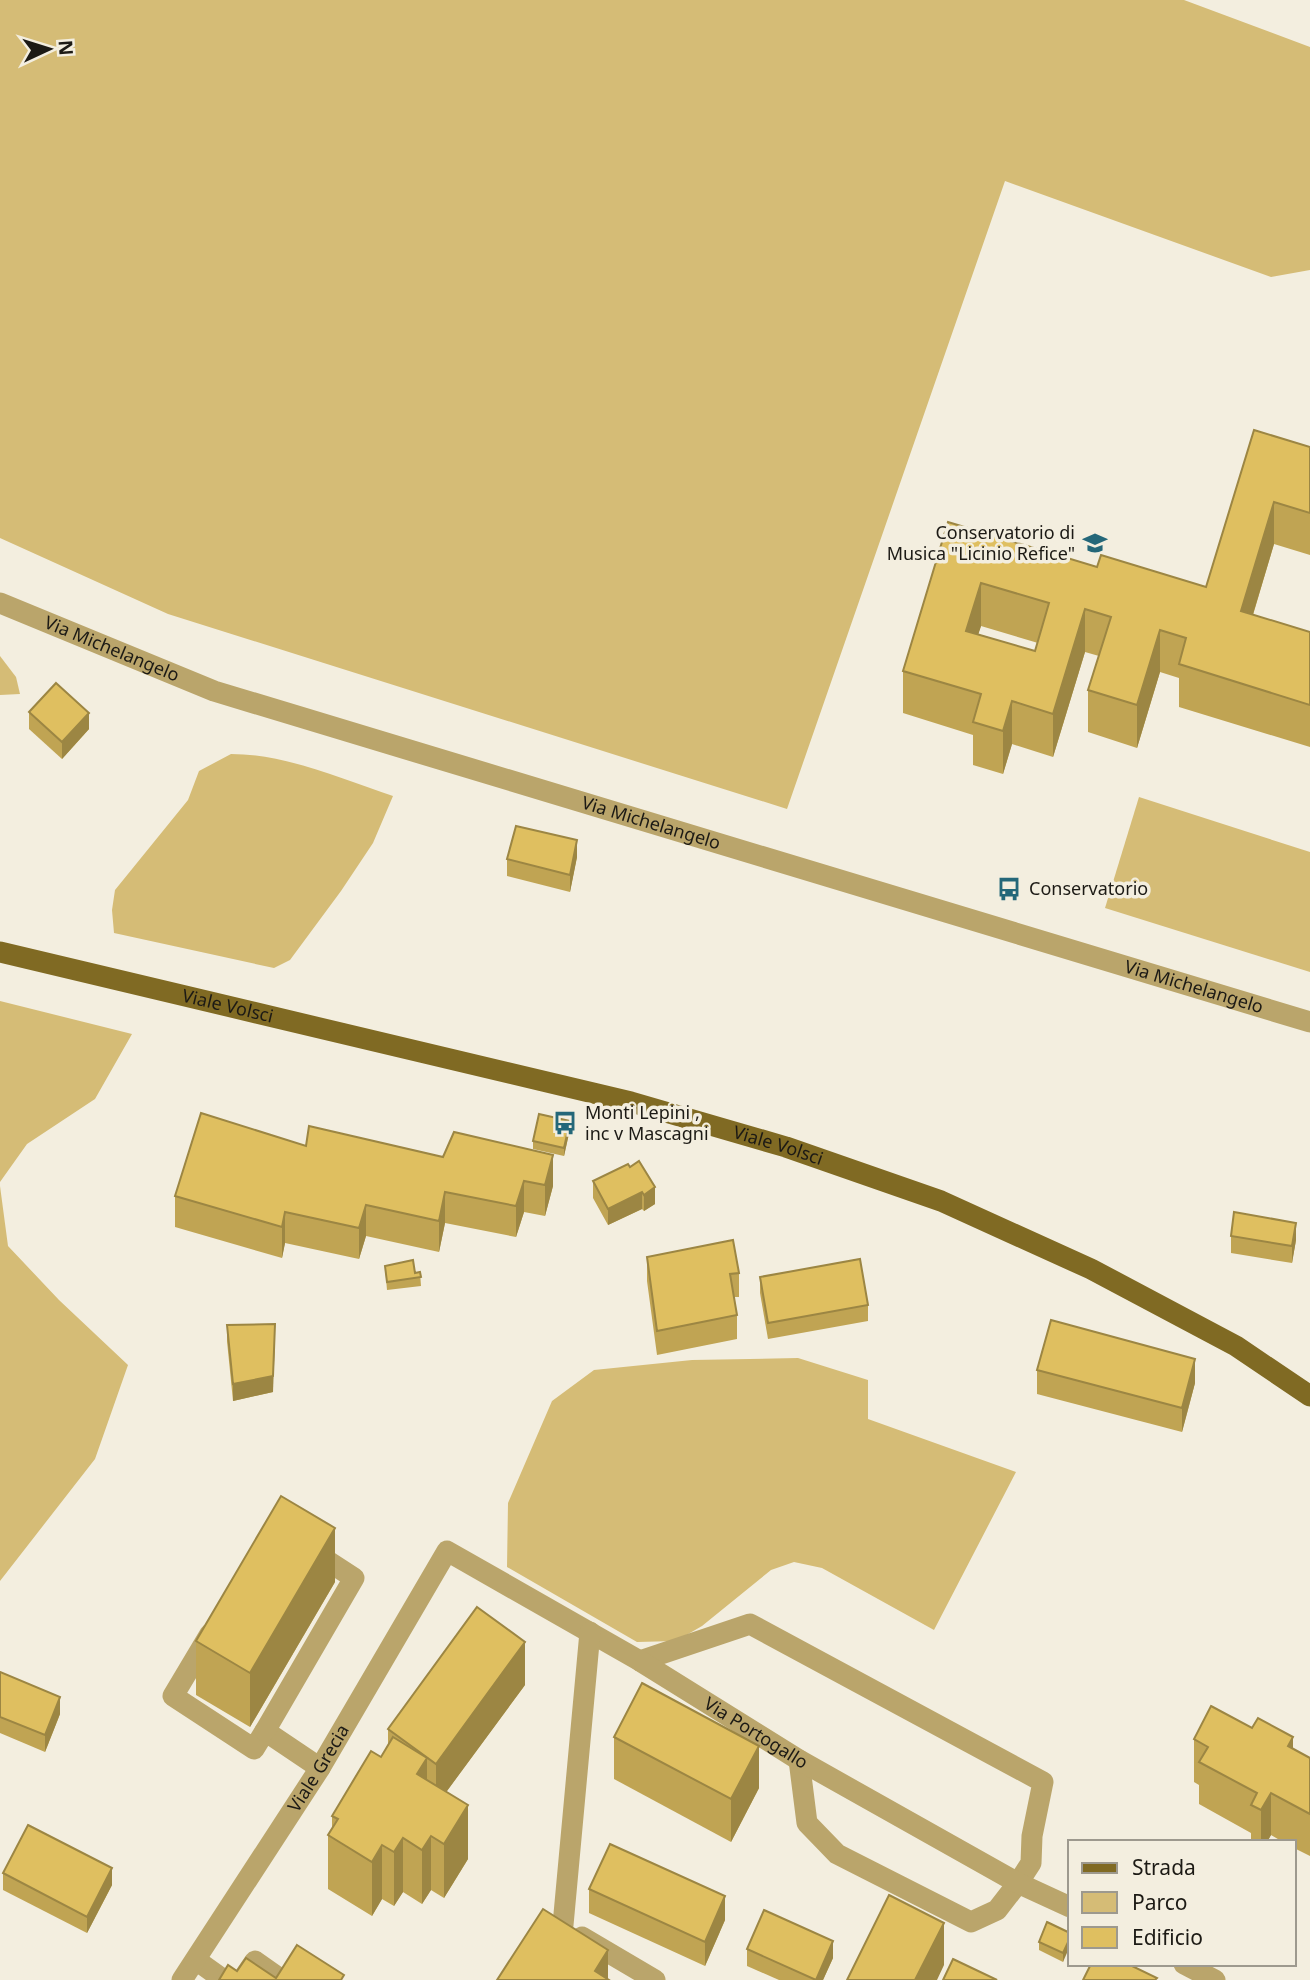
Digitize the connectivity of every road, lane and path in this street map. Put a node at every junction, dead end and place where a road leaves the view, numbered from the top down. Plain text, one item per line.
1 (0, 603) edge
2 (0, 952) edge
3 (1310, 1022) edge
4 (1310, 1396) edge
5 (298, 1541) edge
6 (447, 1551) joint
7 (221, 1617) edge
8 (590, 1632) junction
9 (640, 1661) junction
10 (265, 1731) junction
11 (799, 1760) junction
12 (320, 1768) junction
13 (1018, 1883) junction
14 (1068, 1906) edge
15 (563, 1925) junction
16 (196, 1960) junction
17 (1188, 1966) edge
18 (1211, 1979) edge
19 (182, 1980) edge
20 (224, 1980) edge
21 (242, 1980) edge
22 (282, 1980) edge
23 (523, 1980) edge
24 (654, 1980) edge

1 - 3 street, Via Michelangelo
2 - 4 main road, Viale Volsci
5 - 10 street
6 - 8 street, Via Portogallo
6 - 12 street, Viale Grecia
7 - 10 street
8 - 9 street, Via Portogallo
8 - 15 street
9 - 11 street, Via Portogallo
9 - 13 street
10 - 12 street
11 - 13 street, Via Portogallo
11 - 13 street
12 - 16 street, Viale Grecia
13 - 14 street, Via Portogallo
15 - 23 street
15 - 24 street
16 - 19 street, Viale Grecia
16 - 20 street
17 - 18 street
21 - 22 street

